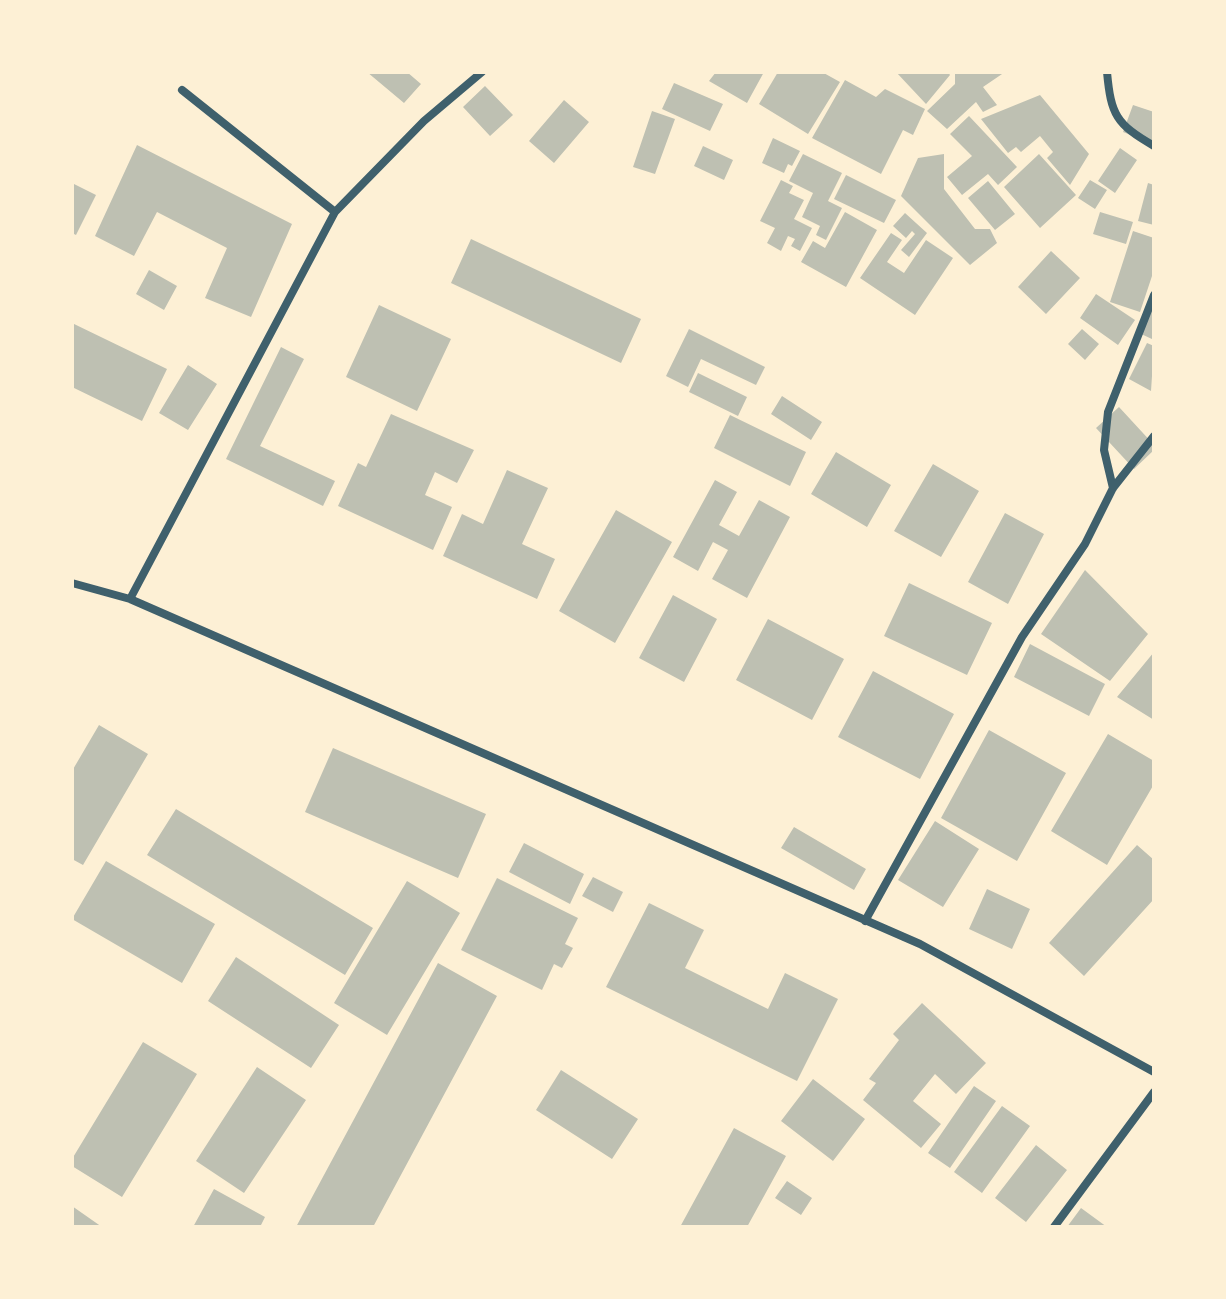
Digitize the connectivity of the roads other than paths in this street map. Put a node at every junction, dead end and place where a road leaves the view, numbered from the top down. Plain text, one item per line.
1 (482, 72) edge
2 (1107, 72) edge
3 (182, 90) dead end
4 (1154, 146) edge
5 (335, 212) junction
6 (1154, 295) edge
7 (1154, 436) edge
8 (1113, 488) junction
9 (72, 583) edge
10 (130, 599) junction
11 (865, 921) junction
12 (1154, 1072) edge
13 (1154, 1092) edge
14 (1054, 1227) edge

1 - 5 street
2 - 4 street
3 - 5 street
5 - 10 street
6 - 8 street
7 - 8 street
8 - 11 street
9 - 10 street
10 - 11 street
11 - 12 street
13 - 14 street

